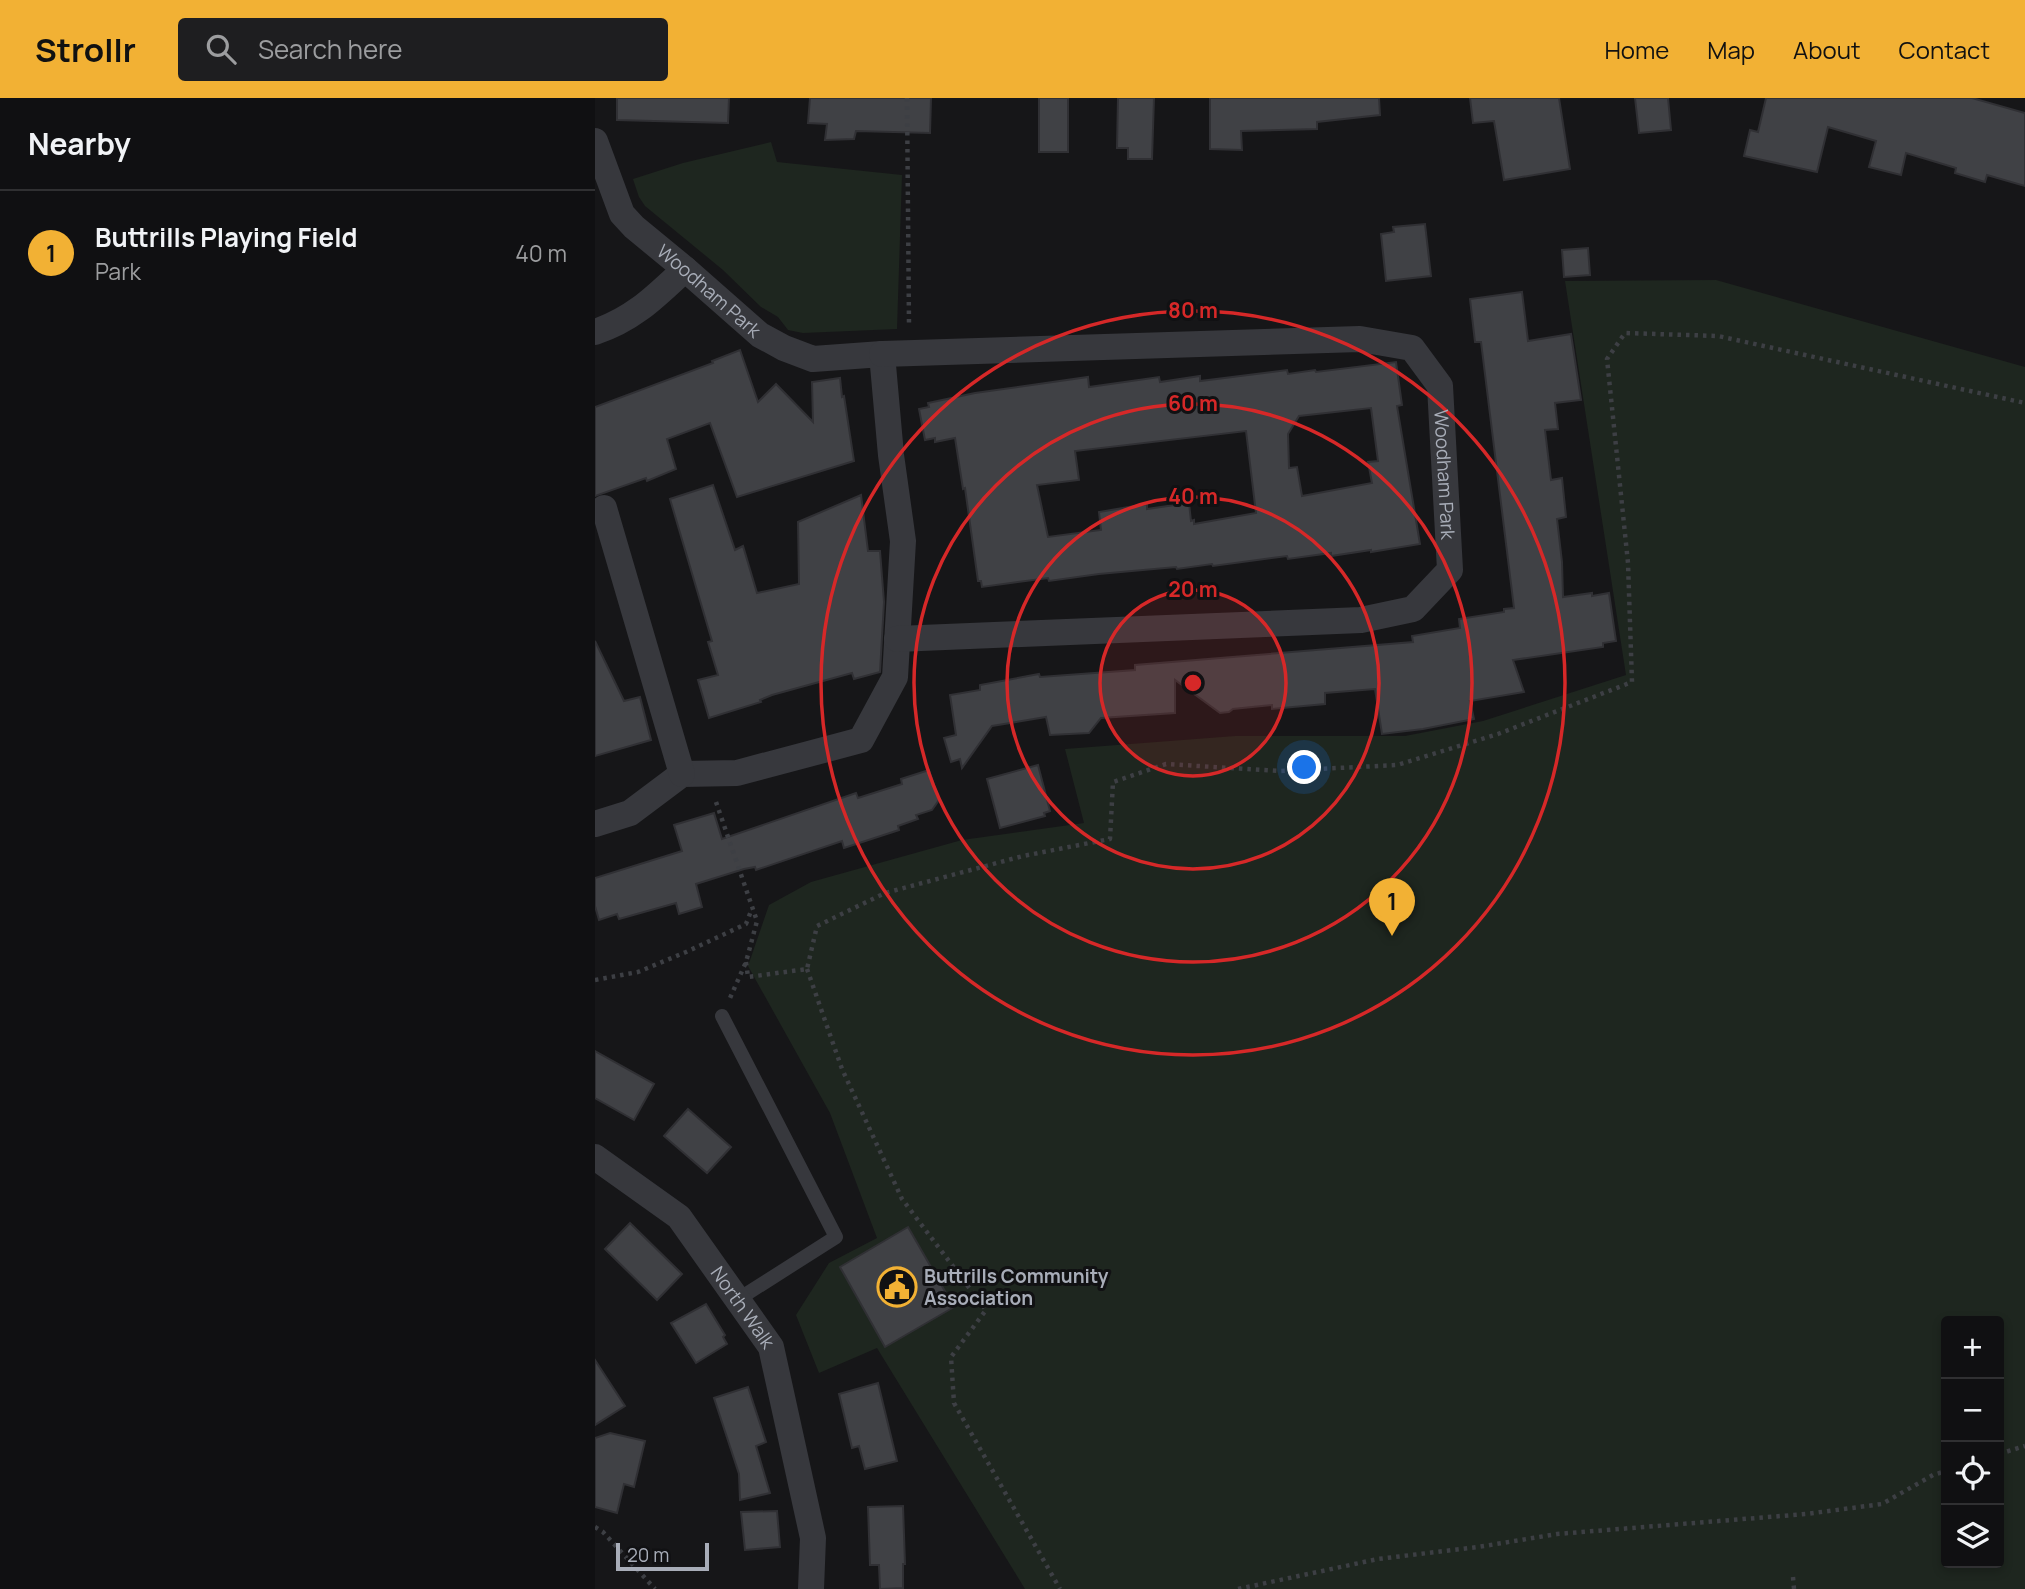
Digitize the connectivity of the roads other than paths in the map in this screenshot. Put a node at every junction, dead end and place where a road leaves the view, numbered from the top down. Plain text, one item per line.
1 (595, 141) edge
2 (685, 269) junction
3 (595, 332) edge
4 (882, 354) junction
5 (604, 508) dead end
6 (897, 639) junction
7 (694, 774) junction
8 (595, 824) edge
9 (722, 1016) dead end
10 (595, 1157) edge
11 (737, 1300) junction
12 (811, 1589) edge

1 - 2 street, Woodham Park
2 - 3 street
2 - 4 street, Woodham Park
4 - 6 street
4 - 6 street, Woodham Park
5 - 7 street
6 - 7 street
7 - 8 street
9 - 11 lane
10 - 11 street, North Walk
11 - 12 street, North Walk

